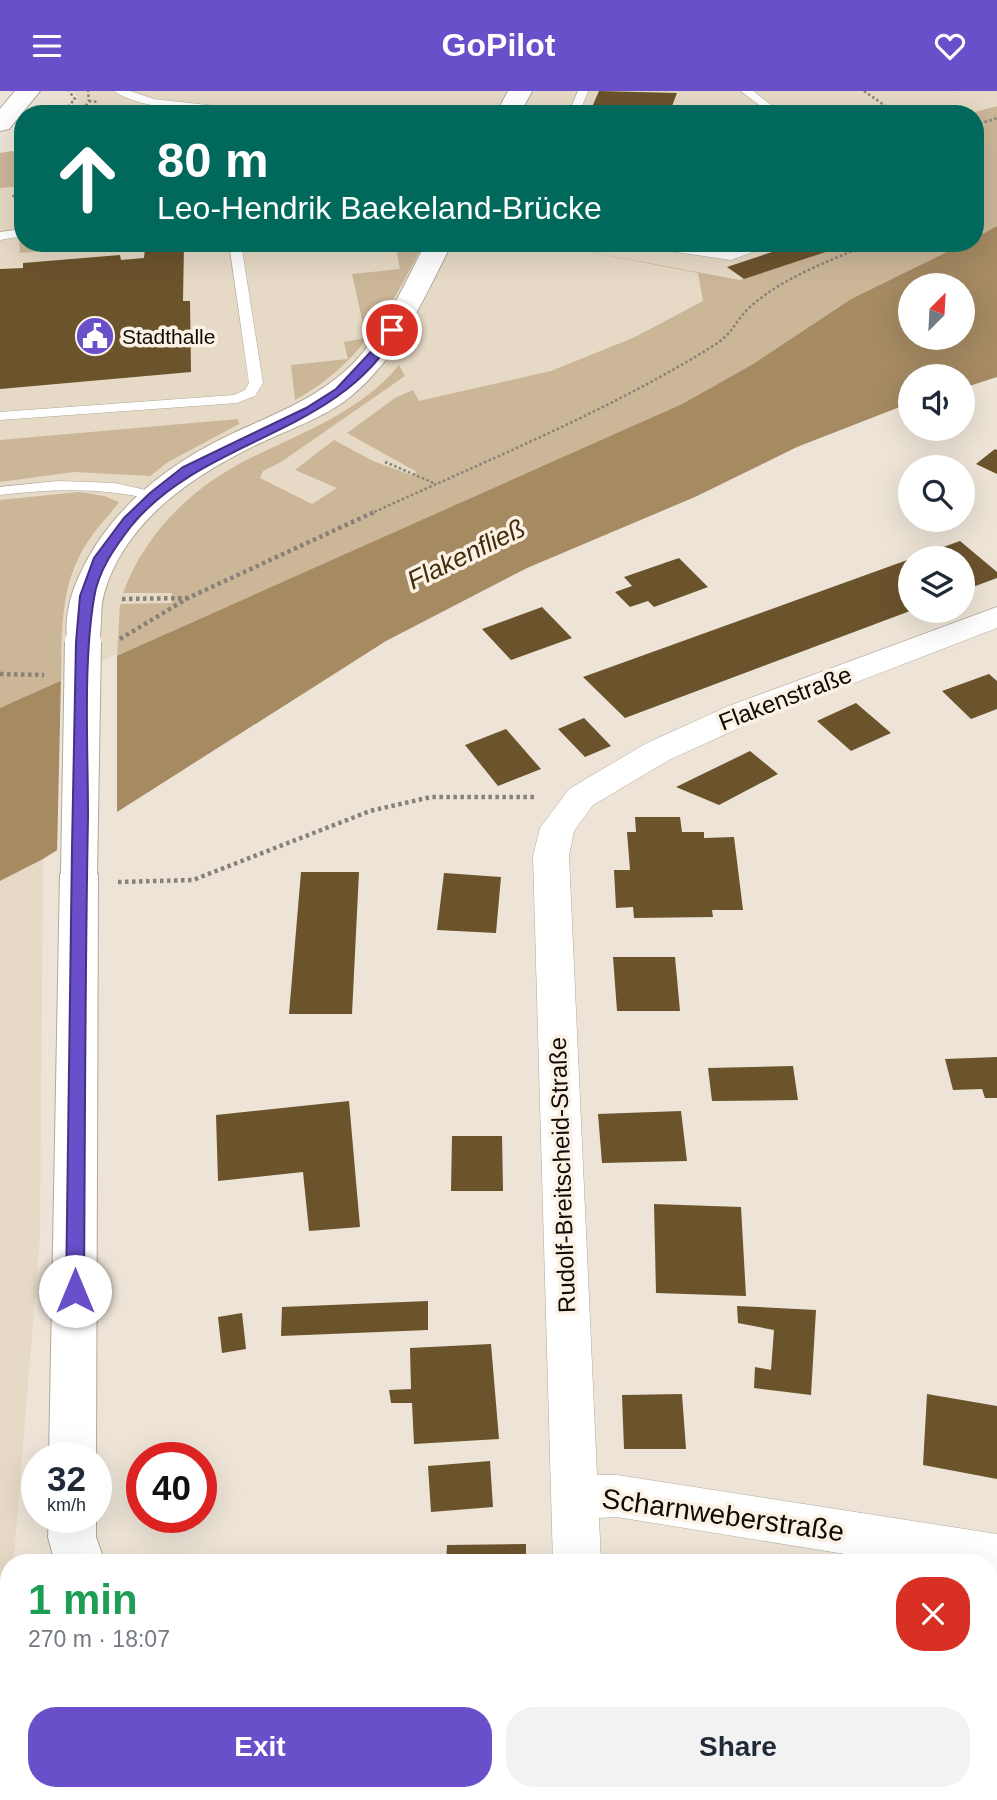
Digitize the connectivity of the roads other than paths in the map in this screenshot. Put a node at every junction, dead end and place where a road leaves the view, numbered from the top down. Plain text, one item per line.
1 (28, 91) edge
2 (119, 91) edge
3 (144, 91) edge
4 (746, 91) edge
5 (153, 102) junction
6 (16, 105) edge
7 (156, 105) edge
8 (168, 105) edge
9 (765, 105) edge
10 (14, 108) edge
11 (0, 124) edge
12 (237, 252) edge
13 (434, 252) edge
14 (704, 252) edge
15 (744, 252) edge
16 (0, 416) edge
17 (0, 491) edge
18 (154, 496) junction
19 (997, 617) edge
20 (582, 797) joint
21 (74, 1442) edge
22 (574, 1496) junction
23 (72, 1533) edge
24 (77, 1554) edge
25 (577, 1554) edge
26 (984, 1554) edge

1 - 6 street
2 - 5 lane
3 - 5 lane
4 - 9 lane
5 - 7 lane
5 - 8 lane
10 - 11 street
12 - 16 lane
13 - 18 street
14 - 15 lane
17 - 18 lane
18 - 21 street, bridge
19 - 20 street, Flakenstraße
20 - 22 street, Rudolf-Breitscheid-Straße
22 - 25 street, Rudolf-Breitscheid-Straße
22 - 26 street, Scharnweberstraße
23 - 24 street

